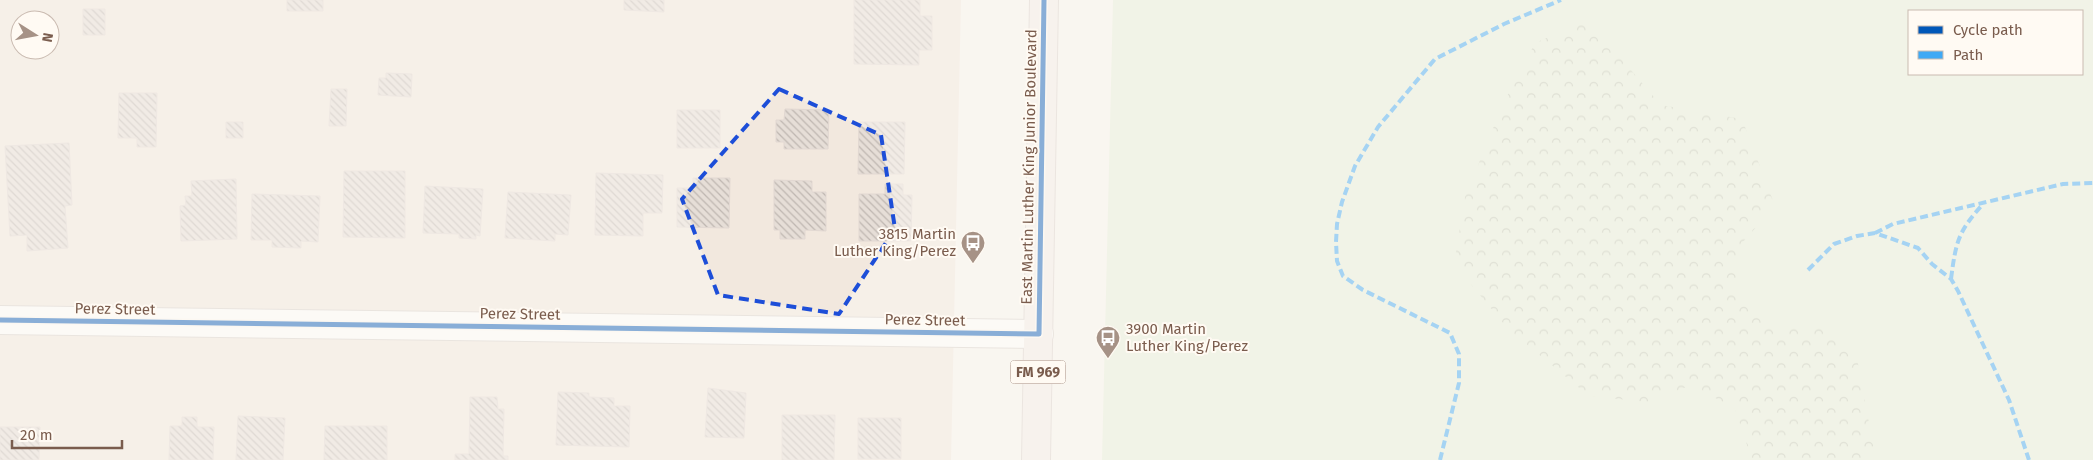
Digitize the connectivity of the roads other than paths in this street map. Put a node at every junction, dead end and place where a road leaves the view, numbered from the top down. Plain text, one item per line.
1 (1044, 0) edge
2 (0, 320) edge
3 (1039, 334) junction
4 (1036, 460) edge

1 - 3 main road, East Martin Luther King Junior Boulevard / FM 969
2 - 3 street, Perez Street
3 - 4 main road, East Martin Luther King Junior Boulevard / FM 969

